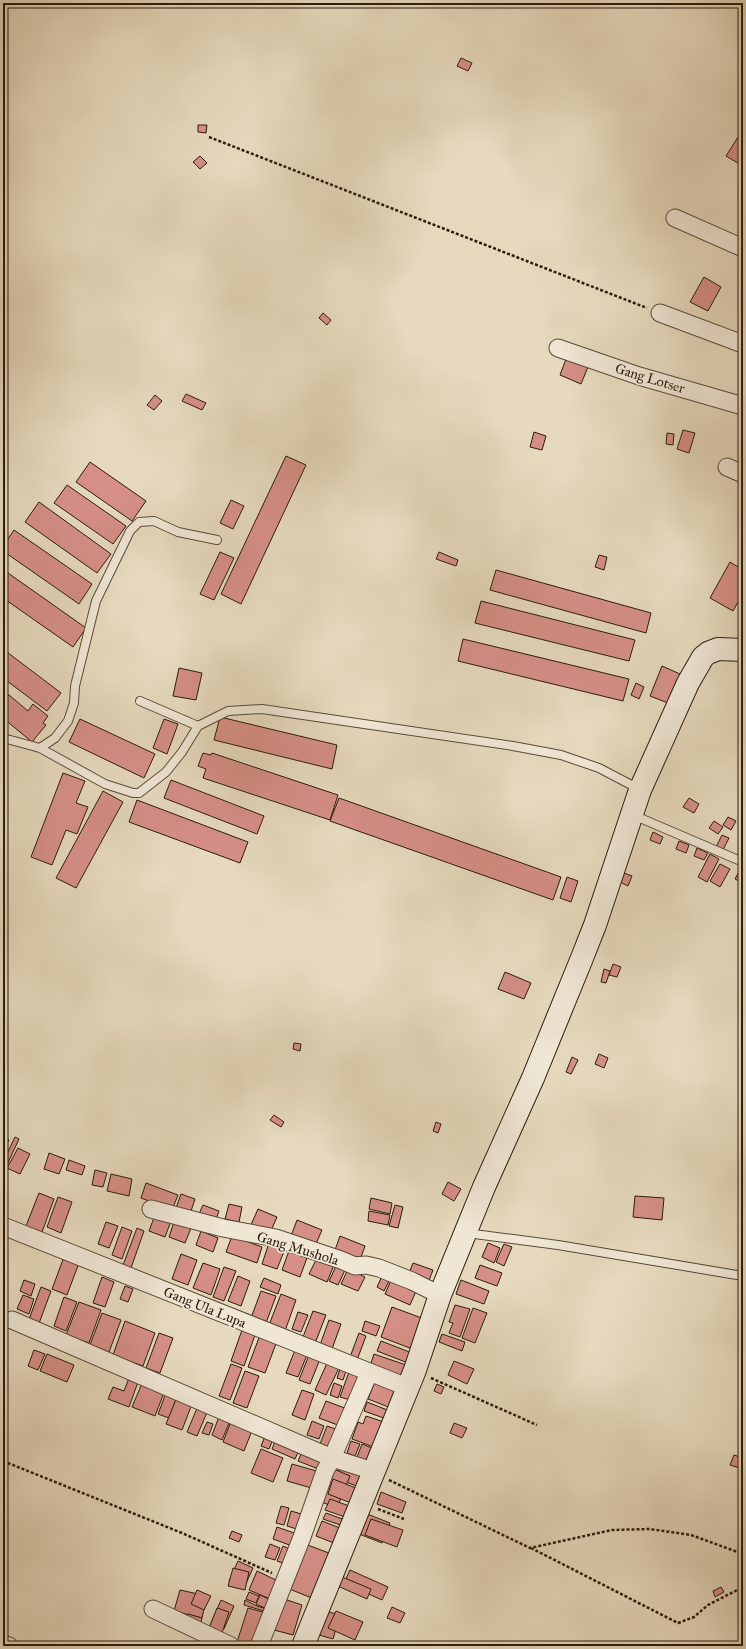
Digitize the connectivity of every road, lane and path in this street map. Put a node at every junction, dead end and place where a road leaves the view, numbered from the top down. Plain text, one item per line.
1 (209, 137) dead end
2 (675, 218) dead end
3 (743, 248) edge
4 (660, 313) joint
5 (743, 344) edge
6 (558, 348) dead end
7 (743, 406) edge
8 (727, 467) dead end
9 (743, 474) edge
10 (218, 540) dead end
11 (743, 650) edge
12 (140, 701) dead end
13 (198, 726) junction
14 (3, 738) edge
15 (40, 748) junction
16 (640, 790) junction
17 (632, 814) junction
18 (743, 862) edge
19 (151, 1209) dead end
20 (3, 1226) edge
21 (466, 1233) junction
22 (743, 1276) edge
23 (440, 1295) junction
24 (12, 1320) dead end
25 (369, 1373) junction
26 (411, 1378) junction
27 (537, 1425) dead end
28 (332, 1458) junction
29 (3, 1462) edge
30 (373, 1471) junction
31 (360, 1502) junction
32 (404, 1519) dead end
33 (530, 1548) junction
34 (743, 1554) edge
35 (285, 1579) junction
36 (743, 1587) edge
37 (153, 1609) dead end
38 (3, 1644) edge
39 (9, 1646) edge
40 (231, 1646) edge
41 (259, 1646) edge
42 (303, 1646) edge

1 - 4 path
2 - 3 street
4 - 5 street
6 - 7 street, Gang Lotser
8 - 9 street
10 - 15 lane
11 - 16 main road
12 - 13 lane
13 - 15 lane
13 - 16 lane
14 - 15 lane
16 - 17 main road
17 - 18 lane
17 - 21 main road
19 - 23 street, Gang Mushola
20 - 25 street, Gang Ula Lupa
21 - 22 lane
21 - 23 main road
23 - 26 main road
24 - 28 street
25 - 26 street, Gang Ula Lupa
25 - 28 street
26 - 27 path
26 - 30 main road
28 - 30 street
28 - 35 street
29 - 35 path
30 - 31 main road
30 - 33 path
31 - 32 path
31 - 42 main road
33 - 34 path
33 - 36 path
35 - 41 street
37 - 40 street
38 - 39 street

